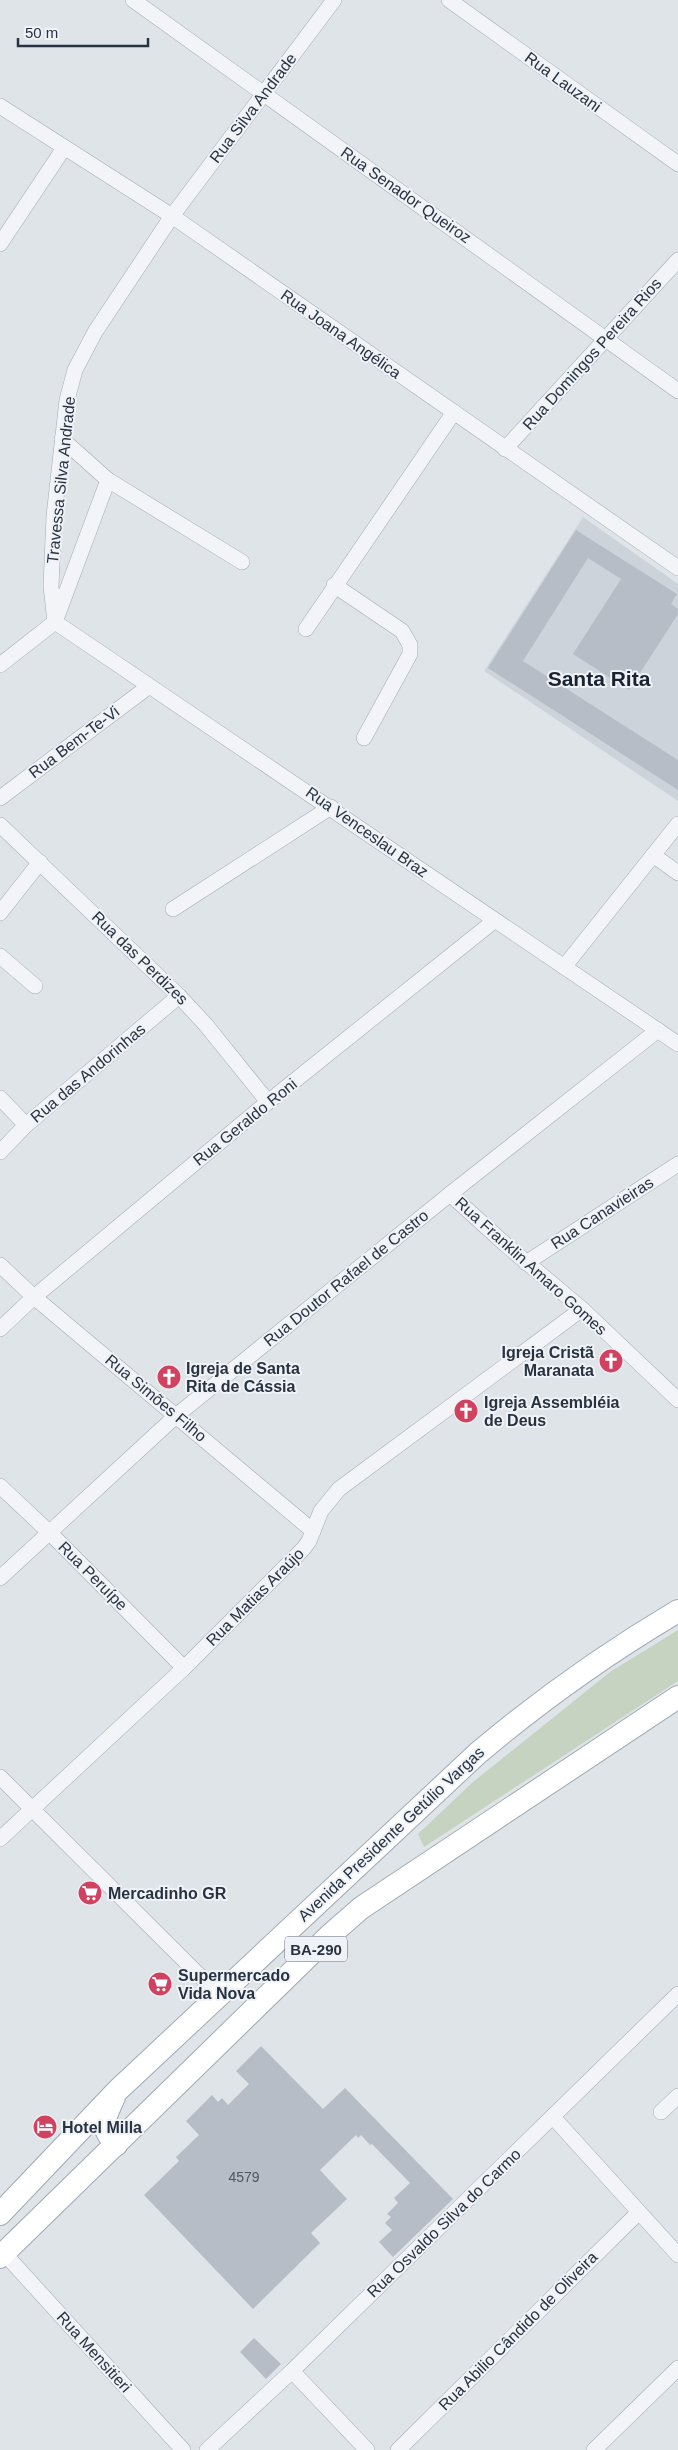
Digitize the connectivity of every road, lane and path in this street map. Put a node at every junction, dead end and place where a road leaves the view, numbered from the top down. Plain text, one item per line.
1 (133, 0) edge
2 (334, 0) edge
3 (449, 0) edge
4 (264, 94) junction
5 (0, 106) edge
6 (64, 148) junction
7 (678, 164) edge
8 (172, 216) junction
9 (0, 244) edge
10 (678, 260) edge
11 (606, 338) junction
12 (678, 390) edge
13 (454, 412) junction
14 (62, 439) junction
15 (505, 449) junction
16 (108, 480) junction
17 (242, 562) dead end
18 (678, 568) edge
19 (334, 585) junction
20 (55, 622) junction
21 (306, 629) dead end
22 (0, 664) edge
23 (148, 687) junction
24 (364, 738) dead end
25 (0, 798) edge
26 (331, 806) junction
27 (678, 824) edge
28 (0, 825) edge
29 (653, 856) junction
30 (40, 862) junction
31 (678, 873) edge
32 (173, 909) dead end
33 (0, 913) edge
34 (494, 921) junction
35 (0, 956) edge
36 (564, 967) junction
37 (35, 986) dead end
38 (180, 996) junction
39 (658, 1030) junction
40 (678, 1044) edge
41 (0, 1098) edge
42 (268, 1102) junction
43 (26, 1126) junction
44 (0, 1152) edge
45 (678, 1164) edge
46 (450, 1194) junction
47 (526, 1263) junction
48 (0, 1265) edge
49 (34, 1297) junction
50 (582, 1309) junction
51 (0, 1329) edge
52 (678, 1400) edge
53 (177, 1415) junction
54 (0, 1486) edge
55 (313, 1531) junction
56 (50, 1533) junction
57 (0, 1578) edge
58 (678, 1612) edge
59 (184, 1668) junction
60 (678, 1697) edge
61 (0, 1778) edge
62 (32, 1811) junction
63 (0, 1839) edge
64 (218, 1994) junction
65 (678, 1994) edge
66 (118, 2090) junction
67 (678, 2096) edge
68 (661, 2112) dead end
69 (553, 2117) junction
70 (116, 2145) junction
71 (639, 2212) junction
72 (0, 2214) edge
73 (678, 2254) edge
74 (2, 2255) edge
75 (678, 2368) edge
76 (292, 2371) junction
77 (183, 2450) edge
78 (207, 2450) edge
79 (367, 2450) edge
80 (398, 2450) edge
81 (594, 2450) edge

1 - 4 street, Rua Senador Queiroz
2 - 4 street, Rua Silva Andrade
3 - 7 street, Rua Lauzani
4 - 8 street, Rua Silva Andrade
4 - 11 street, Rua Senador Queiroz
5 - 6 street, Rua Joana Angélica
6 - 8 street, Rua Joana Angélica
6 - 9 street
8 - 13 street, Rua Joana Angélica
8 - 14 street, Travessa Silva Andrade
10 - 11 street, Rua Domingos Pereira Rios
11 - 12 street, Rua Senador Queiroz
11 - 15 street, Rua Domingos Pereira Rios
13 - 15 street, Rua Joana Angélica
13 - 19 street
14 - 16 street
14 - 20 street, Travessa Silva Andrade
15 - 18 street, Rua Joana Angélica
16 - 17 street
16 - 20 street
19 - 21 street
19 - 24 street
20 - 22 street
20 - 23 street, Rua Venceslau Braz
23 - 25 street, Rua Bem-Te-Vi
23 - 26 street, Rua Venceslau Braz
26 - 32 street
26 - 34 street, Rua Venceslau Braz
27 - 29 street
28 - 30 street, Rua das Perdizes
29 - 31 street
29 - 36 street
30 - 33 street
30 - 38 street, Rua das Perdizes
34 - 36 street, Rua Venceslau Braz
34 - 42 street, Rua Geraldo Roni
35 - 37 street
36 - 39 street, Rua Venceslau Braz
38 - 42 street, Rua das Perdizes
38 - 43 street, Rua das Andorinhas
39 - 40 street, Rua Venceslau Braz
39 - 46 street, Rua Doutor Rafael de Castro
41 - 43 street
42 - 49 street, Rua Geraldo Roni
43 - 44 street, Rua das Andorinhas
45 - 47 street, Rua Canavieiras
46 - 47 street, Rua Franklin Amaro Gomes
46 - 53 street, Rua Doutor Rafael de Castro
47 - 50 street, Rua Franklin Amaro Gomes
48 - 49 street, Rua Simões Filho
49 - 51 street, Rua Geraldo Roni
49 - 53 street, Rua Simões Filho
50 - 52 street, Rua Franklin Amaro Gomes
50 - 55 street, Rua Matias Araújo
53 - 55 street, Rua Simões Filho
53 - 56 street, Rua Doutor Rafael de Castro
54 - 56 street, Rua Peruípe
55 - 59 street, Rua Matias Araújo
56 - 57 street, Rua Doutor Rafael de Castro
56 - 59 street, Rua Peruípe
58 - 64 main road, Avenida Presidente Getúlio Vargas / BA-290
59 - 62 street, Rua Matias Araújo
60 - 70 main road, Avenida Presidente Getúlio Vargas / BA-290
61 - 62 street
62 - 63 street, Rua Matias Araújo
62 - 64 street
64 - 66 main road, Avenida Presidente Getúlio Vargas / BA-290
65 - 69 street, Rua Osvaldo Silva do Carmo
66 - 70 main road
66 - 72 main road, Avenida Presidente Getúlio Vargas / BA-290
67 - 68 street
69 - 71 street
69 - 76 street, Rua Osvaldo Silva do Carmo
70 - 74 main road, Avenida Presidente Getúlio Vargas / BA-290
71 - 73 street
71 - 80 street, Rua Abilio Cândido de Oliveira
74 - 77 street, Rua Mensitieri
75 - 81 street
76 - 78 street, Rua Osvaldo Silva do Carmo
76 - 79 street

